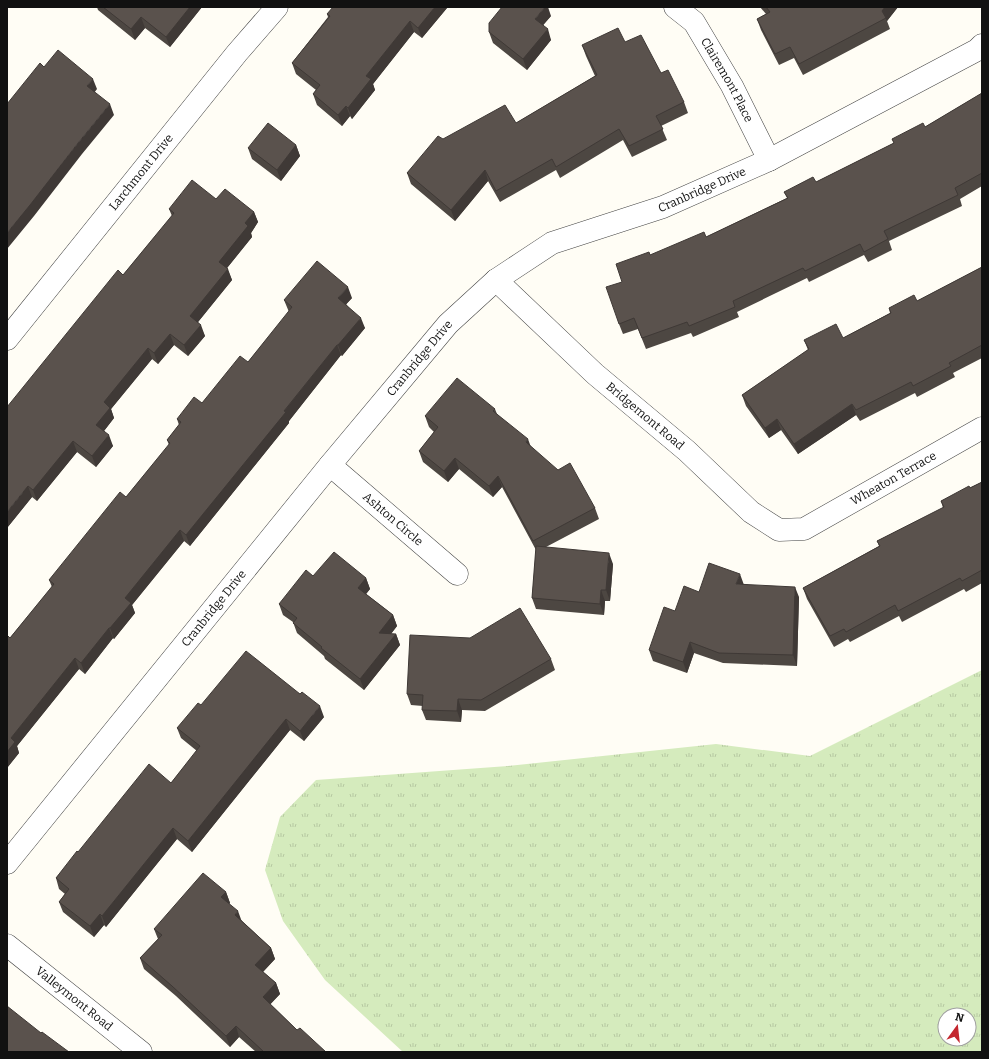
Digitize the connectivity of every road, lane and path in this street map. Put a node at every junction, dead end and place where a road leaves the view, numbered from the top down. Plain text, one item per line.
1 (277, 7) edge
2 (675, 7) edge
3 (982, 45) edge
4 (768, 160) junction
5 (496, 280) junction
6 (7, 339) edge
7 (982, 428) edge
8 (330, 464) junction
9 (804, 529) joint
10 (457, 574) dead end
11 (7, 863) edge
12 (7, 945) edge
13 (141, 1052) edge

1 - 6 street, Larchmont Drive
2 - 4 street, Clairemont Place
3 - 4 street, Cranbridge Drive
4 - 5 street, Cranbridge Drive
5 - 8 street, Cranbridge Drive
5 - 9 street, Bridgemont Road
7 - 9 street, Wheaton Terrace
8 - 10 street, Ashton Circle
8 - 11 street, Cranbridge Drive
12 - 13 street, Valleymont Road

